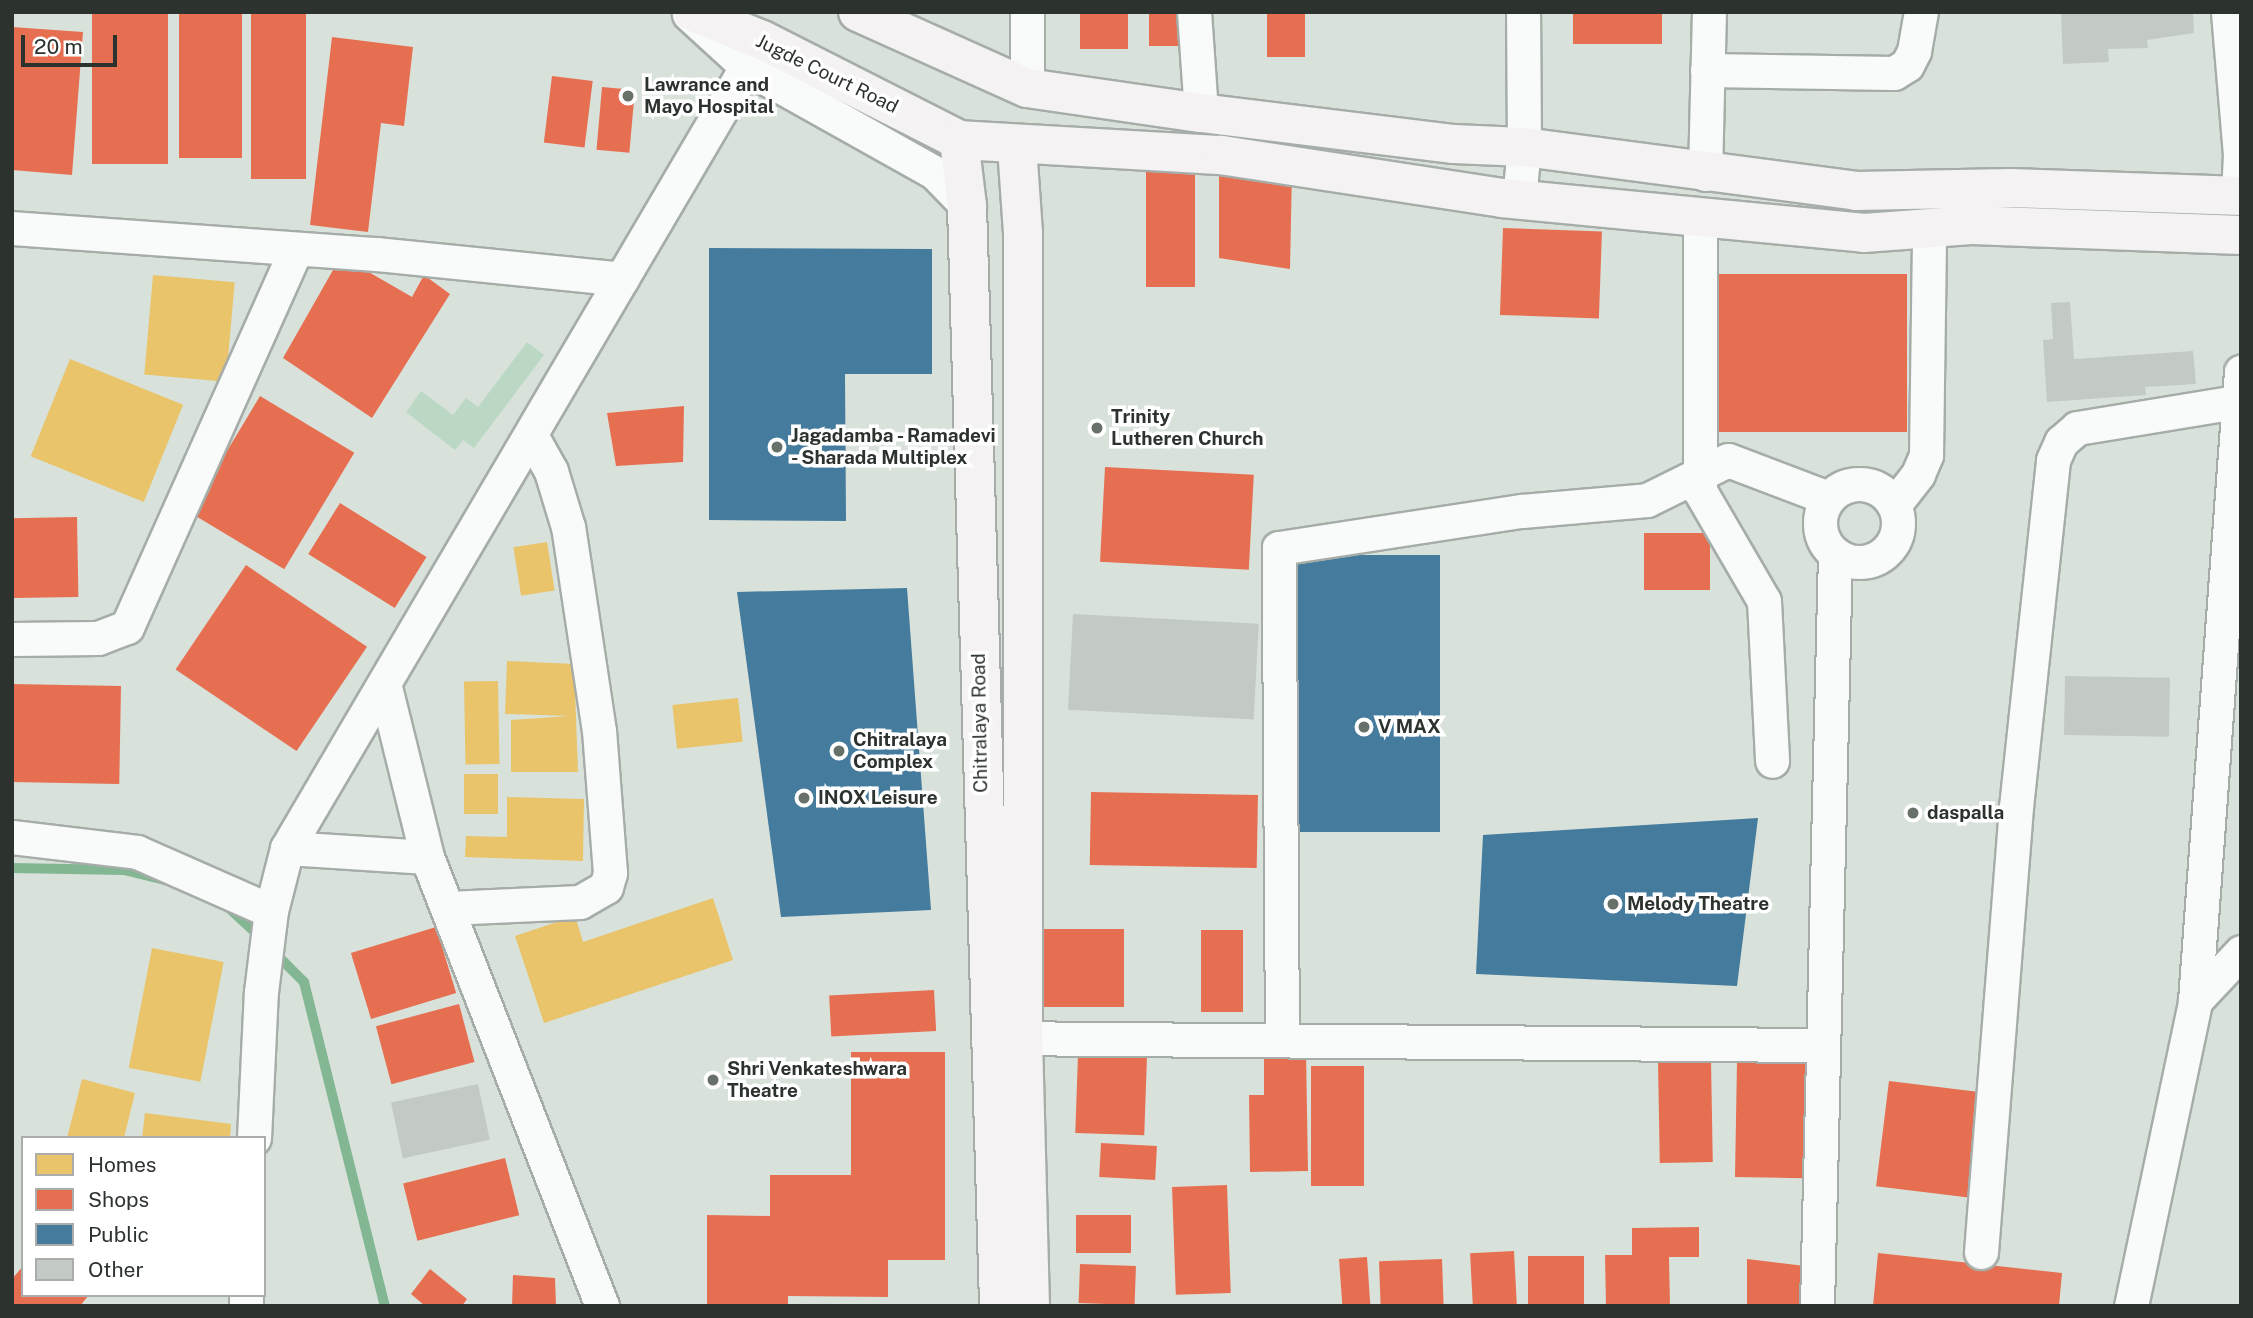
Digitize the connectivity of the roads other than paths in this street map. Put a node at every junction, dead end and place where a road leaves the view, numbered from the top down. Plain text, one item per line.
1 (687, 12) edge
2 (693, 12) edge
3 (858, 12) edge
4 (1027, 12) edge
5 (1194, 12) edge
6 (1523, 12) edge
7 (1709, 12) edge
8 (1921, 12) edge
9 (2228, 12) edge
10 (755, 54) junction
11 (1707, 70) junction
12 (1027, 88) junction
13 (1201, 113) junction
14 (959, 140) junction
15 (1485, 145) junction
16 (1017, 147) junction
17 (1524, 147) junction
18 (902, 156) junction
19 (1705, 174) junction
20 (1482, 194) junction
21 (2240, 195) edge
22 (1519, 199) junction
23 (968, 206) junction
24 (1700, 220) junction
25 (12, 228) edge
26 (1929, 228) junction
27 (2241, 235) edge
28 (295, 251) junction
29 (622, 279) junction
30 (2238, 387) edge
31 (531, 436) junction
32 (1699, 474) junction
33 (1828, 498) junction
34 (1894, 505) junction
35 (1835, 554) junction
36 (12, 639) edge
37 (385, 687) junction
38 (1772, 761) dead end
39 (12, 837) edge
40 (286, 848) junction
41 (427, 857) junction
42 (448, 908) junction
43 (271, 911) junction
44 (2241, 952) edge
45 (2195, 1001) junction
46 (1006, 1039) junction
47 (1282, 1039) junction
48 (1820, 1045) junction
49 (254, 1136) edge
50 (1981, 1252) dead end
51 (602, 1306) edge
52 (999, 1306) edge
53 (1030, 1306) edge
54 (1817, 1306) edge
55 (2132, 1306) edge

1 - 10 street
2 - 10 main road, Jugde Court Road
3 - 12 main road
4 - 12 street
5 - 13 street
6 - 17 street
7 - 11 street
8 - 11 street
9 - 21 street
10 - 14 main road, Jugde Court Road
10 - 18 street
10 - 29 street
11 - 19 street
12 - 13 main road
13 - 15 main road
14 - 16 main road
14 - 18 street
14 - 23 main road, Chitralaya Road
15 - 17 main road
15 - 20 main road
16 - 20 main road
16 - 46 main road, Chitralaya Road
17 - 19 main road
17 - 22 street
18 - 23 street
19 - 21 main road
20 - 22 main road
22 - 24 main road
23 - 46 main road, Chitralaya Road
24 - 26 main road
24 - 32 street
25 - 28 street
26 - 27 main road
26 - 34 street
28 - 29 street
28 - 36 street
29 - 31 street
30 - 45 street
30 - 50 street
31 - 37 street
31 - 42 street
32 - 33 street
32 - 38 street
32 - 47 street
33 - 34 street
33 - 35 street
34 - 35 street
35 - 48 street
37 - 40 street
37 - 41 street
39 - 43 street
40 - 41 street
40 - 43 street
41 - 42 street
42 - 51 street
43 - 49 street
44 - 45 street
45 - 55 street
46 - 47 street
46 - 52 main road, Chitralaya Road
46 - 53 main road, Chitralaya Road
47 - 48 street
48 - 54 street

